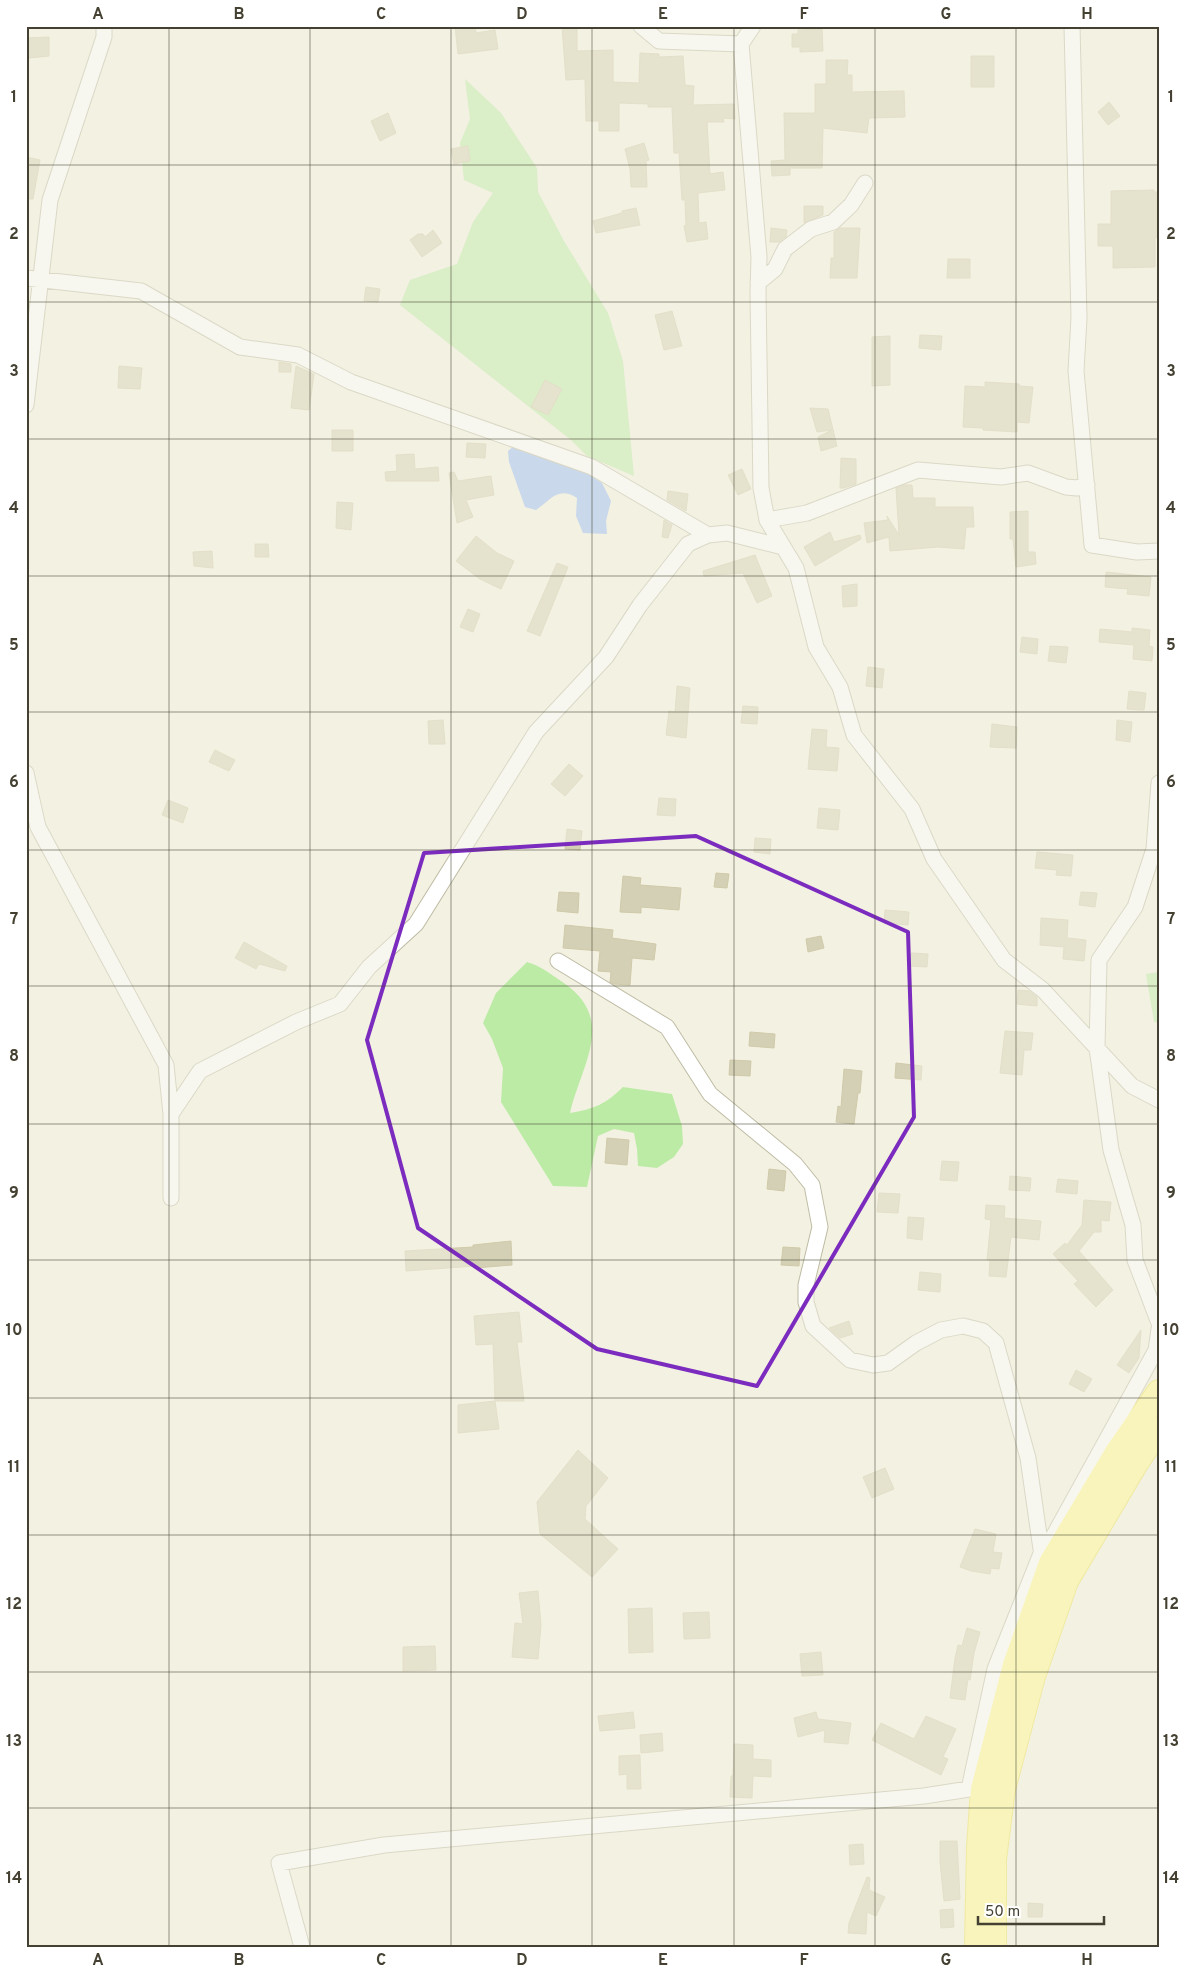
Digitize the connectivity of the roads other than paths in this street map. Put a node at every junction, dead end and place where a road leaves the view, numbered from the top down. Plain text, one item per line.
1 (104, 26) edge
2 (641, 26) edge
3 (753, 26) edge
4 (1072, 26) edge
5 (741, 44) junction
6 (865, 183) dead end
7 (34, 279) edge
8 (758, 283) junction
9 (26, 405) edge
10 (1087, 485) junction
11 (766, 520) junction
12 (708, 534) junction
13 (783, 546) junction
14 (1159, 551) edge
15 (26, 773) edge
16 (1159, 783) edge
17 (558, 961) dead end
18 (1097, 1048) junction
19 (1159, 1100) edge
20 (171, 1114) junction
21 (171, 1198) dead end
22 (1159, 1323) edge
23 (1159, 1329) edge
24 (1159, 1392) edge
25 (1159, 1429) edge
26 (1046, 1557) junction
27 (985, 1789) junction
28 (302, 1947) edge
29 (977, 1947) edge
30 (994, 1947) edge

1 - 7 street
2 - 5 street
3 - 5 street
4 - 10 street
5 - 8 street
6 - 8 street
7 - 9 street
7 - 12 street
8 - 11 street
10 - 11 street
10 - 14 street
11 - 13 street
12 - 13 street
12 - 20 street
13 - 18 street
15 - 20 street
16 - 18 street
17 - 26 street
18 - 19 street
18 - 22 street
20 - 21 street
23 - 26 street
24 - 26 main road
25 - 27 main road
26 - 27 main road
27 - 28 street
27 - 29 main road
27 - 30 main road

